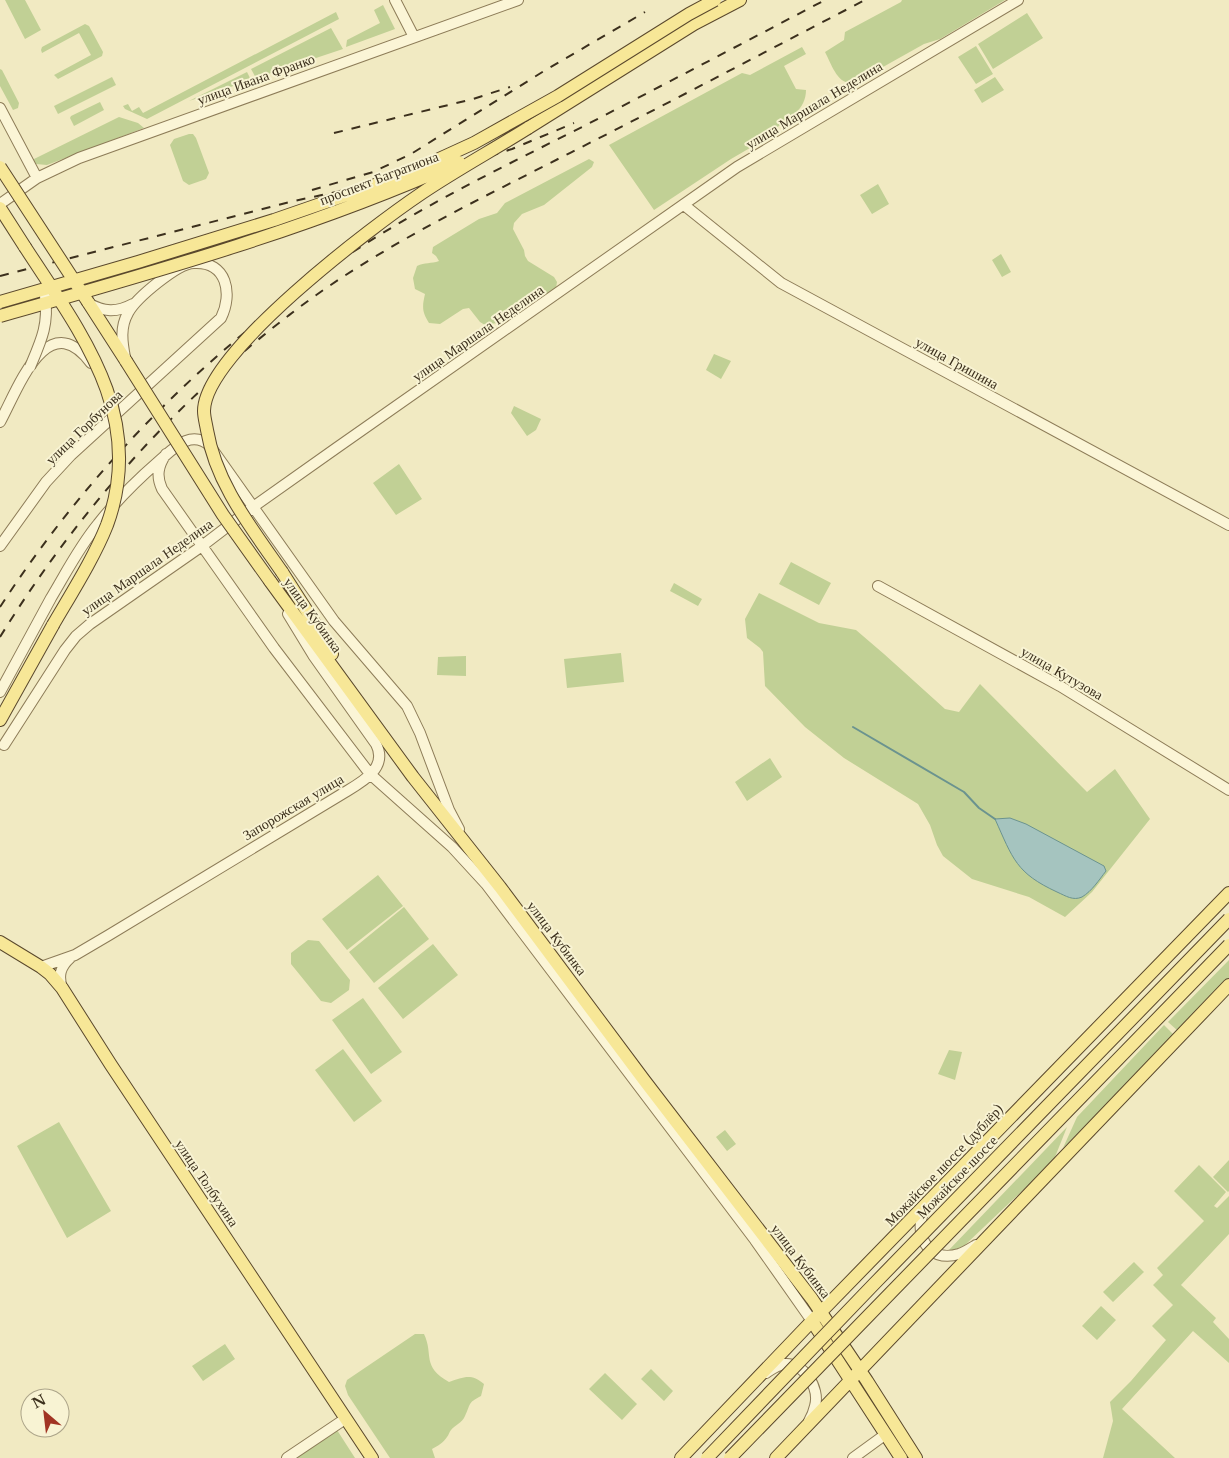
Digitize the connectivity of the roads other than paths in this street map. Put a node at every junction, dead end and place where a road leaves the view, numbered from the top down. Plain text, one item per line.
1 (395, 0) edge
2 (518, 0) edge
3 (715, 0) edge
4 (740, 0) edge
5 (1018, 0) edge
6 (414, 38) junction
7 (0, 108) edge
8 (528, 128) junction
9 (0, 167) edge
10 (37, 178) junction
11 (4, 197) edge
12 (684, 205) junction
13 (0, 206) edge
14 (25, 247) junction
15 (0, 302) edge
16 (88, 302) junction
17 (136, 302) junction
18 (0, 316) edge
19 (126, 361) junction
20 (30, 367) junction
21 (102, 378) junction
22 (0, 422) edge
23 (166, 454) junction
24 (139, 478) junction
25 (162, 489) junction
26 (253, 507) junction
27 (1229, 525) edge
28 (0, 546) edge
29 (202, 546) junction
30 (878, 586) dead end
31 (279, 593) junction
32 (0, 692) edge
33 (363, 709) junction
34 (0, 720) edge
35 (4, 745) dead end
36 (370, 774) junction
37 (1229, 790) edge
38 (480, 862) junction
39 (1229, 893) edge
40 (1229, 919) edge
41 (0, 942) edge
42 (1229, 945) edge
43 (74, 955) junction
44 (41, 967) junction
45 (1229, 985) edge
46 (62, 988) junction
47 (929, 1201) junction
48 (982, 1242) junction
49 (816, 1316) junction
50 (856, 1375) junction
51 (759, 1377) junction
52 (345, 1419) junction
53 (805, 1428) junction
54 (886, 1434) junction
55 (287, 1458) edge
56 (372, 1458) edge
57 (681, 1458) edge
58 (708, 1458) edge
59 (730, 1458) edge
60 (776, 1458) edge
61 (853, 1458) edge
62 (901, 1458) edge
63 (916, 1458) edge

1 - 6 street
2 - 6 street, улица Ивана Франко
3 - 15 main road, проспект Багратиона, bridge
4 - 8 main road, проспект Багратиона
5 - 12 street, улица Маршала Неделина
6 - 10 street, улица Ивана Франко
7 - 10 street
8 - 18 main road, проспект Багратиона, bridge
8 - 33 main road, bridge
9 - 16 main road, улица Кубинка, bridge
10 - 11 street, улица Ивана Франко
11 - 13 street, улица Ивана Франко
12 - 26 street, улица Маршала Неделина
12 - 27 street, улица Гришина
13 - 14 main road
14 - 20 street, bridge
14 - 21 main road, bridge
16 - 17 street
16 - 19 main road, улица Кубинка
17 - 19 street
17 - 28 street, улица Горбунова
19 - 31 main road, улица Кубинка, bridge
20 - 21 street, bridge
20 - 22 street
21 - 34 main road, bridge
23 - 24 street
23 - 25 street
23 - 26 street
24 - 25 street
24 - 32 street
25 - 29 street
26 - 29 street, улица Маршала Неделина
26 - 38 street
29 - 35 street, улица Маршала Неделина
29 - 36 street
30 - 37 street, улица Кутузова
31 - 33 main road, улица Кубинка
31 - 36 street
33 - 38 main road, улица Кубинка
36 - 43 street, Запорожская улица
36 - 49 street
38 - 49 main road, улица Кубинка
39 - 47 main road, Можайское шоссе (дублёр)
40 - 58 main road, Можайское шоссе, bridge
41 - 44 main road, улица Толбухина
42 - 59 main road, bridge
43 - 44 street, Запорожская улица
43 - 46 street
44 - 46 main road, улица Толбухина
45 - 48 main road
46 - 52 main road, улица Толбухина
47 - 48 street
47 - 49 main road, Можайское шоссе (дублёр)
48 - 50 main road
49 - 50 main road, улица Кубинка
49 - 51 main road, Можайское шоссе (дублёр)
50 - 53 main road
50 - 54 main road
50 - 63 main road
51 - 53 street
51 - 57 main road, Можайское шоссе (дублёр)
52 - 55 street
52 - 56 main road, улица Толбухина
53 - 60 main road
54 - 61 street
54 - 62 main road

